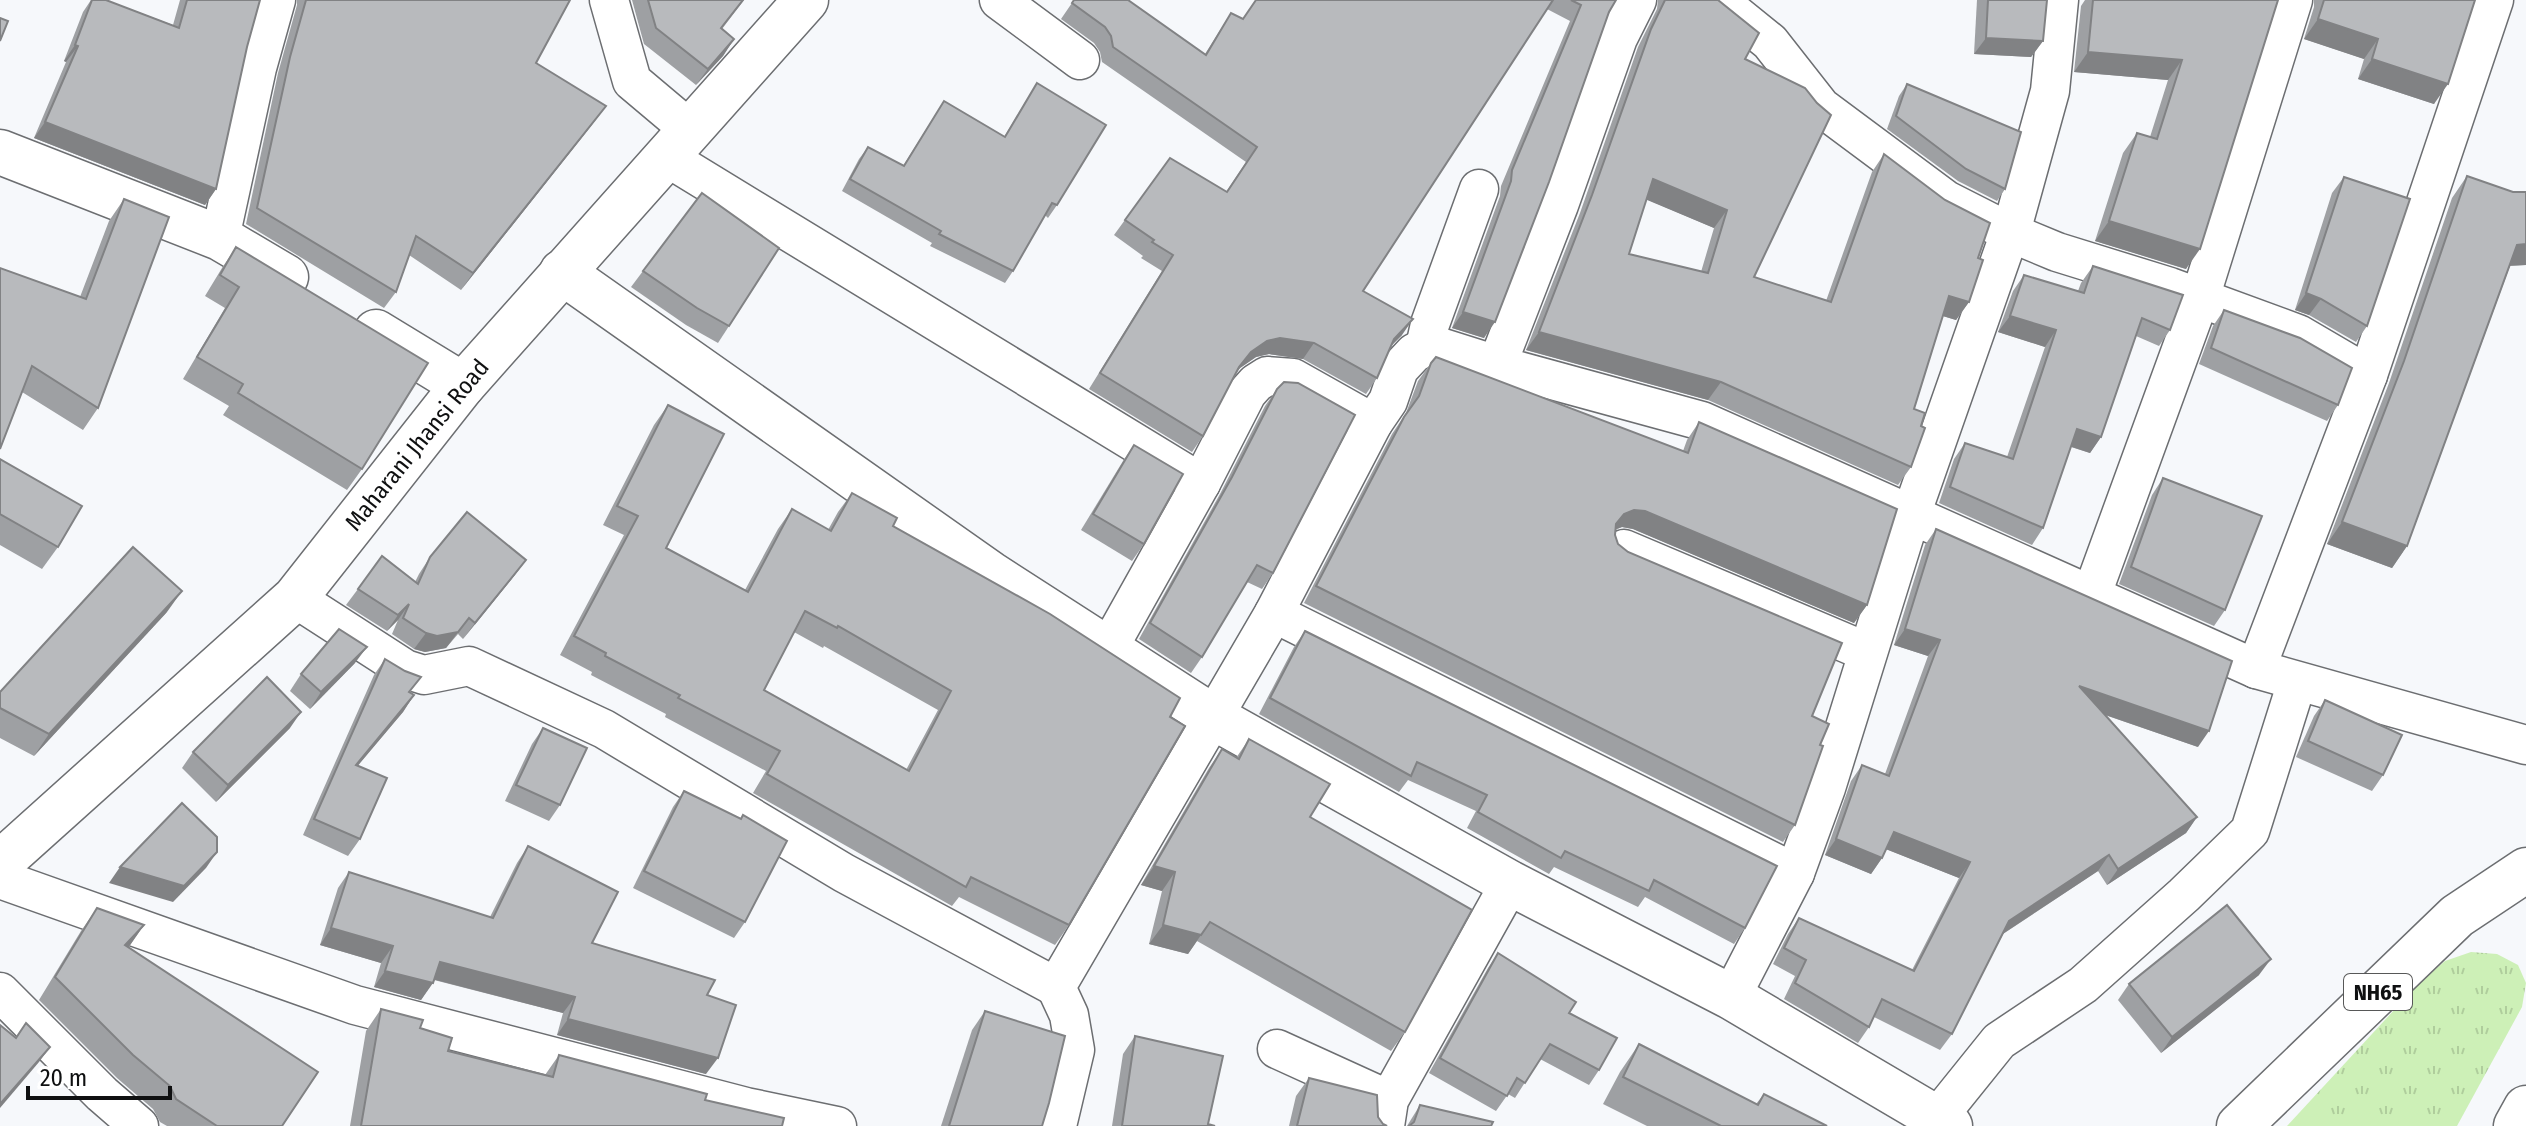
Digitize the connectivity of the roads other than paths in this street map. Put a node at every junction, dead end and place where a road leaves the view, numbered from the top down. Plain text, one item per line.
1 (276, 0) edge
2 (609, 0) edge
3 (806, 0) edge
4 (999, 0) edge
5 (1637, 0) edge
6 (1718, 0) edge
7 (2059, 0) edge
8 (2293, 0) edge
9 (2494, 0) edge
10 (1080, 60) dead end
11 (677, 142) junction
12 (0, 152) edge
13 (1479, 189) dead end
14 (2009, 232) junction
15 (220, 238) junction
16 (562, 272) junction
17 (2200, 298) junction
18 (1425, 347) junction
19 (1497, 365) junction
20 (2368, 375) junction
21 (463, 385) junction
22 (1373, 423) junction
23 (1201, 483) junction
24 (1911, 515) junction
25 (1624, 549) edge
26 (2092, 594) junction
27 (295, 598) junction
28 (1274, 613) junction
29 (1108, 649) junction
30 (1867, 652) junction
31 (2256, 669) junction
32 (2297, 682) junction
33 (1213, 717) junction
34 (2526, 745) edge
35 (0, 863) edge
36 (2526, 870) edge
37 (1795, 873) junction
38 (0, 879) edge
39 (1510, 883) junction
40 (1056, 987) junction
41 (0, 992) edge
42 (1731, 997) junction
43 (1277, 1049) dead end
44 (2526, 1108) edge
45 (1387, 1113) edge
46 (1943, 1122) edge
47 (139, 1126) edge
48 (837, 1126) edge
49 (1057, 1126) edge
50 (2239, 1126) edge
51 (2516, 1126) edge

1 - 15 street
2 - 11 street
3 - 11 main road, Maharani Jhansi Road
4 - 10 street
5 - 19 street
6 - 14 street
7 - 14 street
8 - 17 street
9 - 20 street
11 - 16 main road, Maharani Jhansi Road
11 - 23 street
12 - 15 main road
13 - 18 street
14 - 17 street
14 - 24 street
15 - 21 main road
16 - 21 main road, Maharani Jhansi Road
16 - 29 main road
17 - 20 street
17 - 26 street
18 - 19 street
18 - 22 street
19 - 24 street
20 - 31 street
21 - 27 main road, Maharani Jhansi Road
22 - 23 street
22 - 28 street
23 - 29 street
24 - 26 street
24 - 30 street
25 - 30 street
26 - 31 street
27 - 35 main road, Maharani Jhansi Road
27 - 40 street
28 - 33 street
28 - 37 street
29 - 33 main road
30 - 37 street
31 - 32 street
32 - 34 street
32 - 46 street
33 - 39 main road
33 - 40 street
36 - 50 main road, NH65
37 - 42 street
38 - 48 street
39 - 42 main road
39 - 45 street
40 - 49 street
41 - 47 street
42 - 46 main road
43 - 45 street
44 - 51 main road

